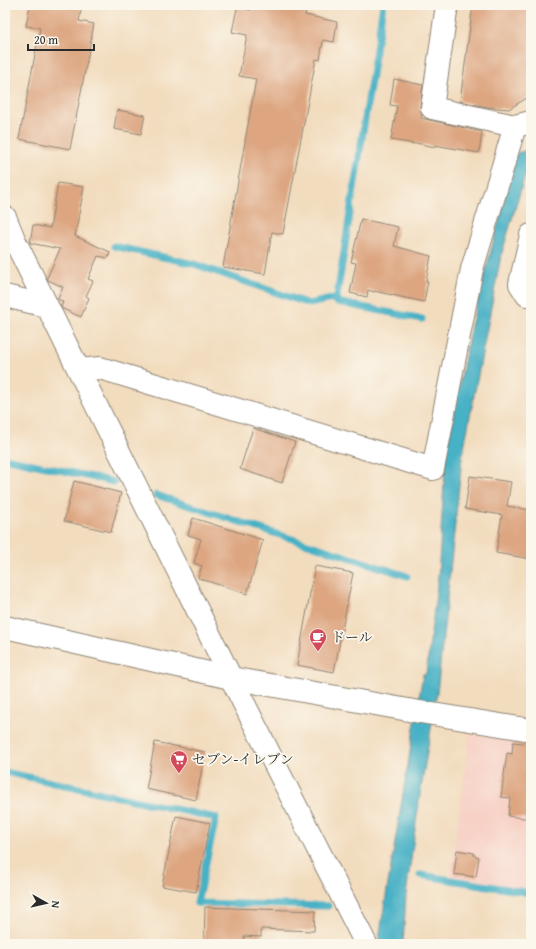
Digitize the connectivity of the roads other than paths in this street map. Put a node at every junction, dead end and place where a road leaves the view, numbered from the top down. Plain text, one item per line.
1 (447, 5) edge
2 (523, 124) edge
3 (5, 217) edge
4 (531, 235) edge
5 (531, 295) edge
6 (5, 296) edge
7 (47, 306) junction
8 (79, 370) junction
9 (5, 627) edge
10 (231, 678) junction
11 (531, 730) edge
12 (361, 943) edge

1 - 2 street
2 - 8 street
3 - 7 street
4 - 5 street
6 - 7 street
7 - 8 street
8 - 10 street
9 - 10 street
10 - 11 street
10 - 12 street

